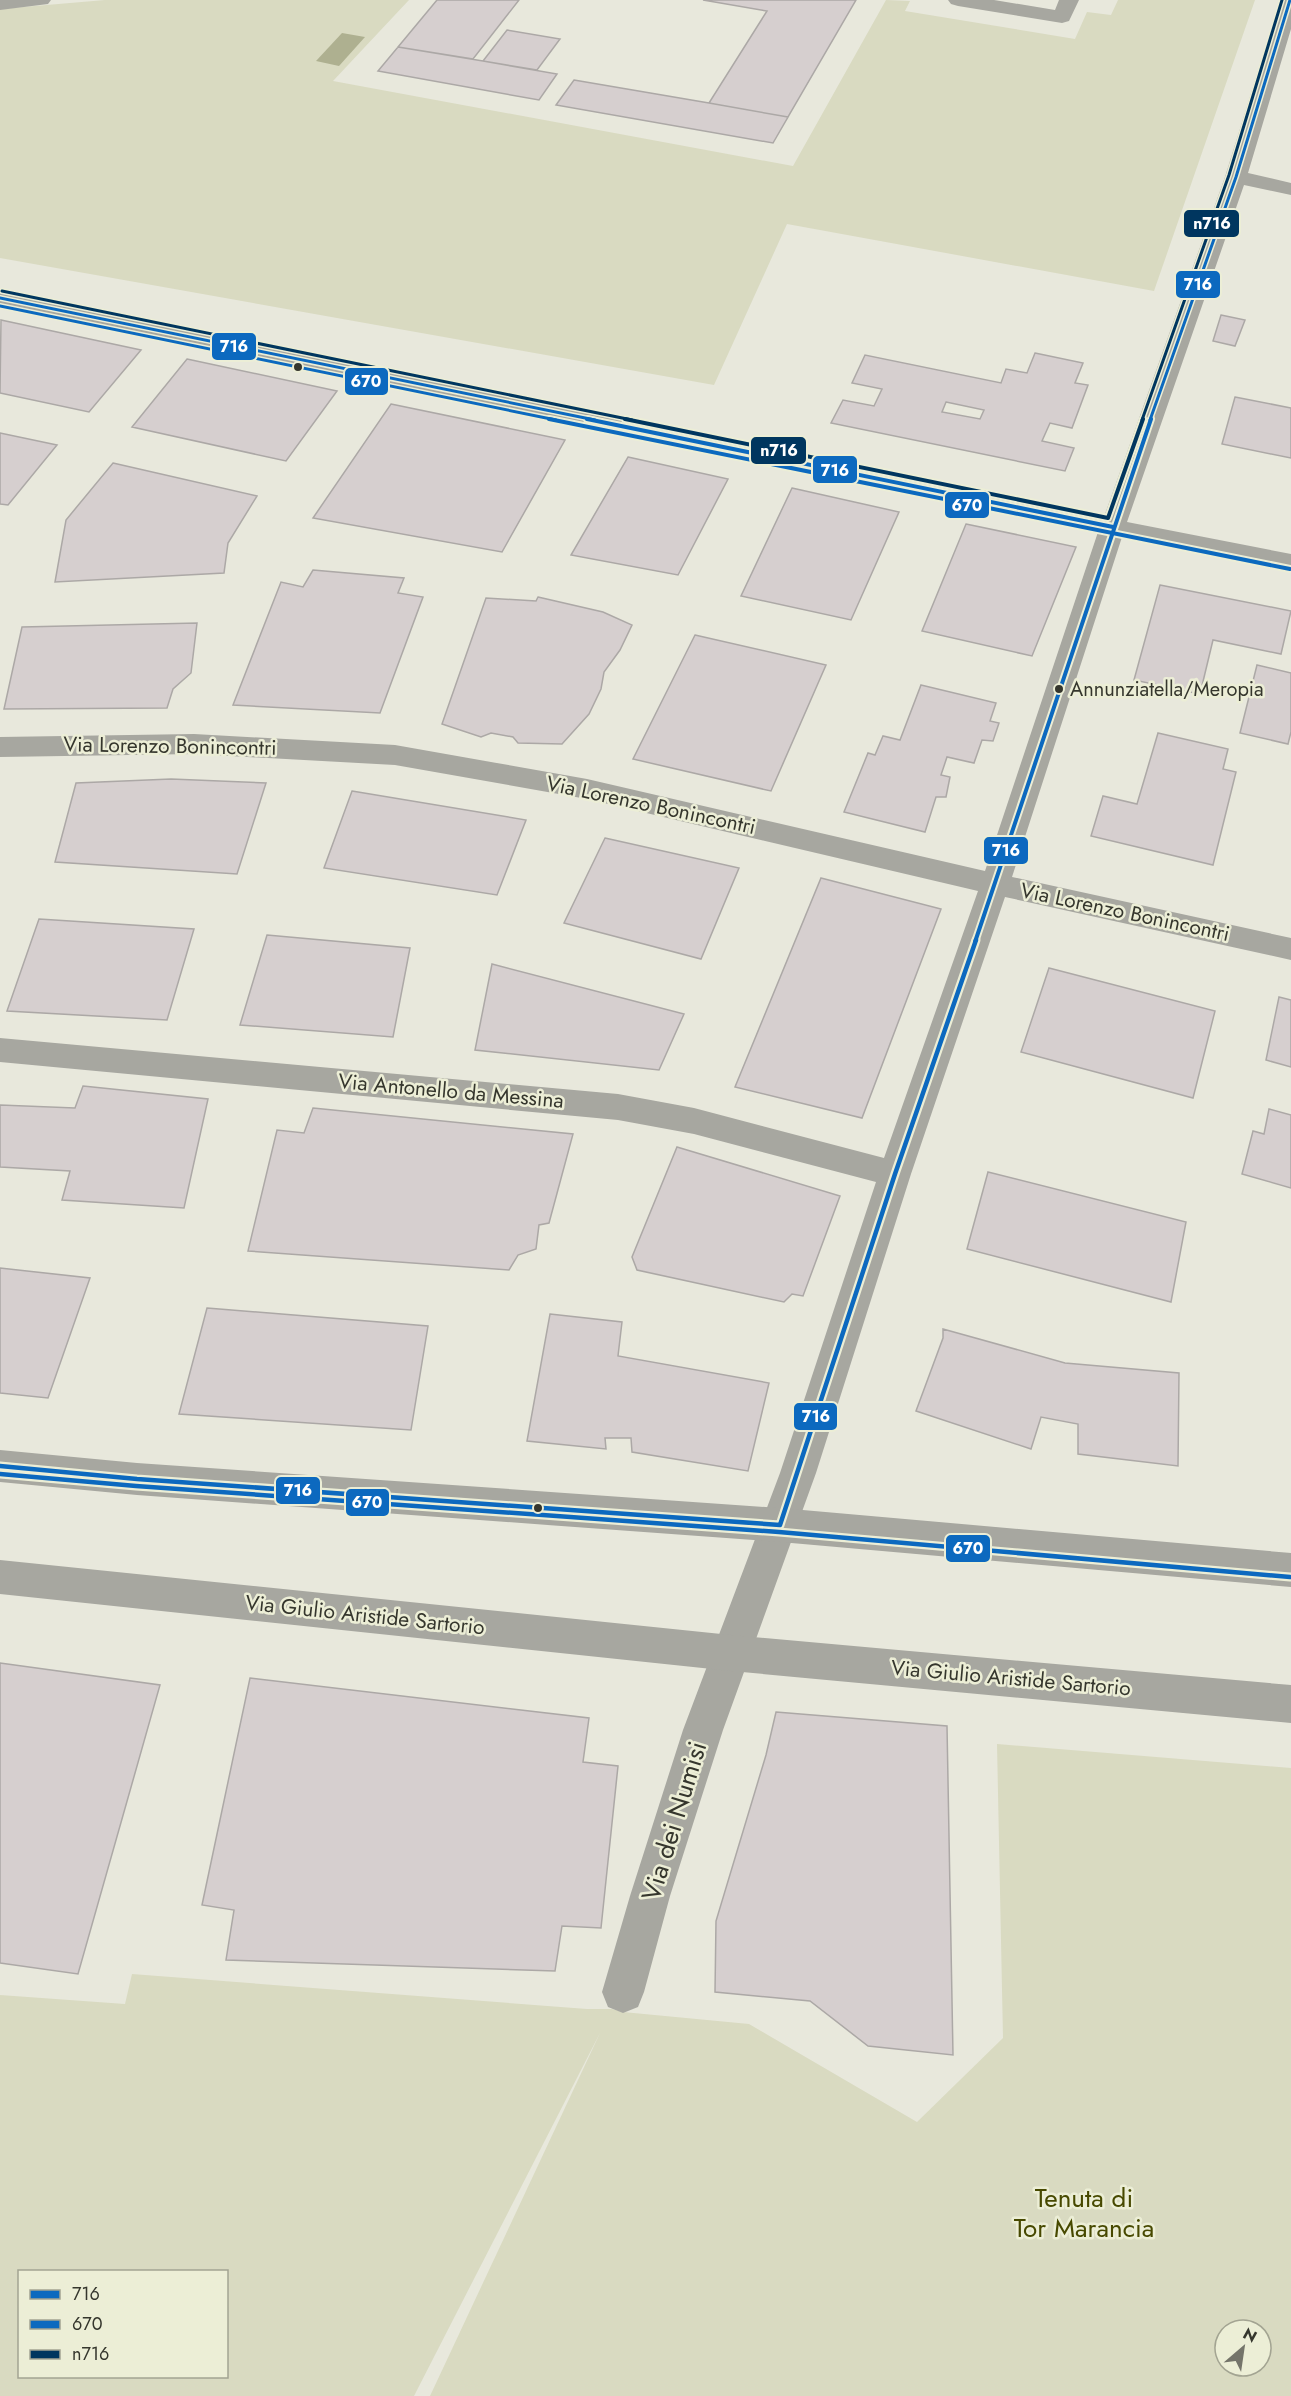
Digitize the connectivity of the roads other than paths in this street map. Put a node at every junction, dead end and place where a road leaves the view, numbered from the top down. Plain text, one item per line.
1 (41, 0) edge
2 (958, 0) edge
3 (1069, 0) edge
4 (1290, 0) edge
5 (0, 4) edge
6 (1236, 177) junction
7 (1291, 189) edge
8 (0, 298) edge
9 (1113, 527) junction
10 (1291, 562) edge
11 (0, 747) edge
12 (995, 884) junction
13 (1291, 949) edge
14 (0, 1050) edge
15 (895, 1174) junction
16 (0, 1466) edge
17 (780, 1525) junction
18 (1291, 1570) edge
19 (0, 1577) edge
20 (731, 1653) junction
21 (1291, 1704) edge
22 (623, 1992) dead end

1 - 5 street
2 - 3 street
4 - 6 street
6 - 7 street
6 - 9 street
8 - 9 street
9 - 10 street
9 - 12 street
11 - 12 street, Via Lorenzo Bonincontri
12 - 13 street, Via Lorenzo Bonincontri
12 - 15 street
14 - 15 street, Via Antonello da Messina
15 - 17 street
16 - 17 street
17 - 18 street
17 - 20 street
19 - 20 street, Via Giulio Aristide Sartorio
20 - 21 street, Via Giulio Aristide Sartorio
20 - 22 street, Via dei Numisi

